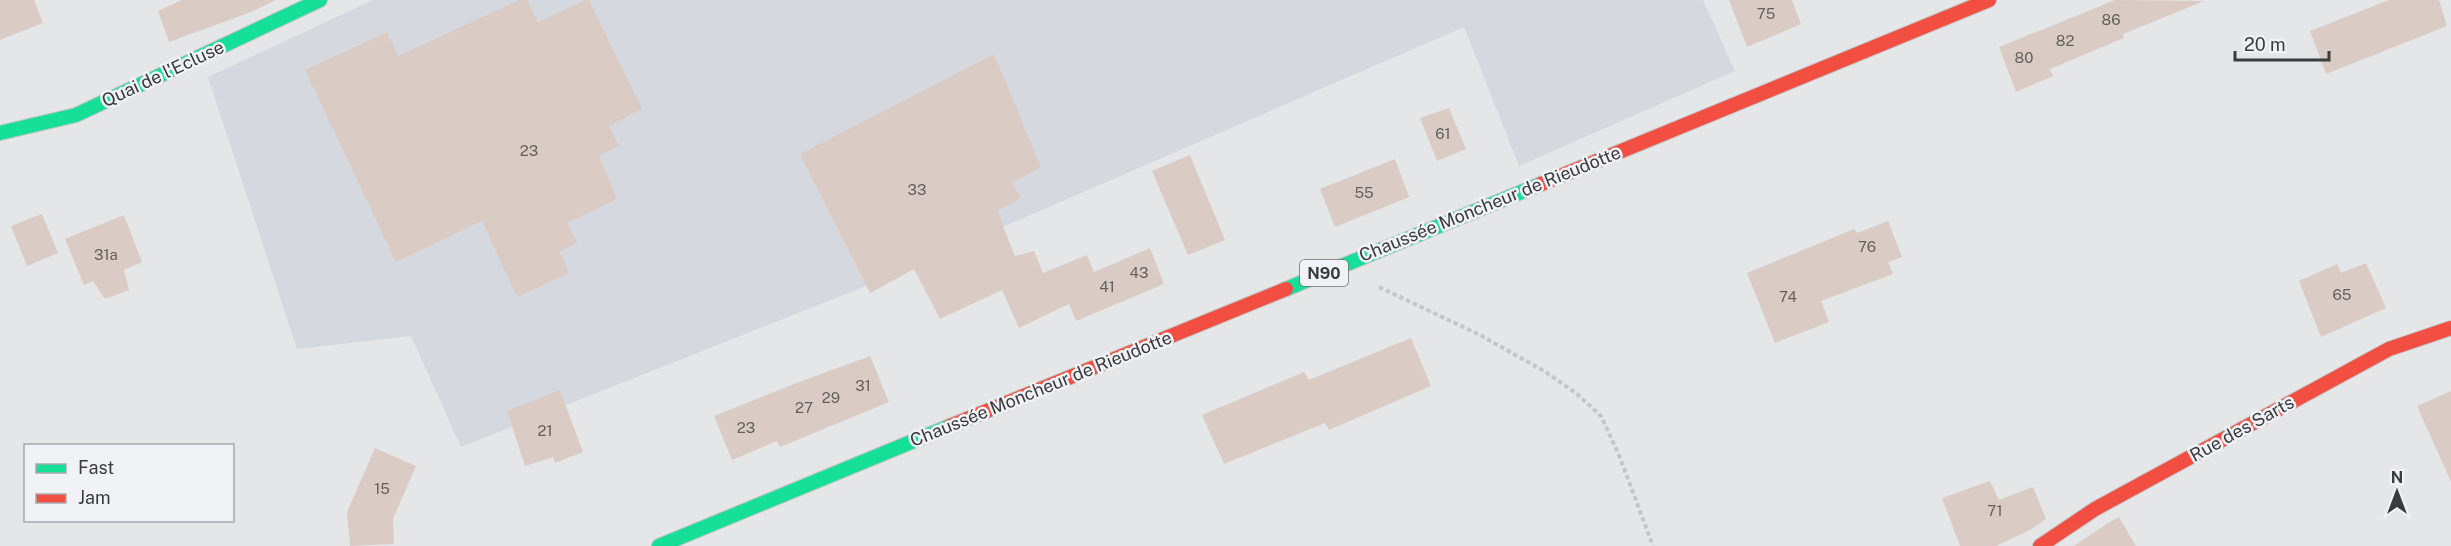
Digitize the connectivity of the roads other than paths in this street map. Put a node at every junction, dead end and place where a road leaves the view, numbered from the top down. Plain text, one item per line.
1 (320, 0) edge
2 (1989, 0) edge
3 (0, 133) edge
4 (2451, 328) edge
5 (659, 546) edge
6 (2040, 546) edge

1 - 3 main road, Quai de l'Ecluse
2 - 5 main road, Chaussée Moncheur de Rieudotte / N90
4 - 6 main road, Rue des Sarts

